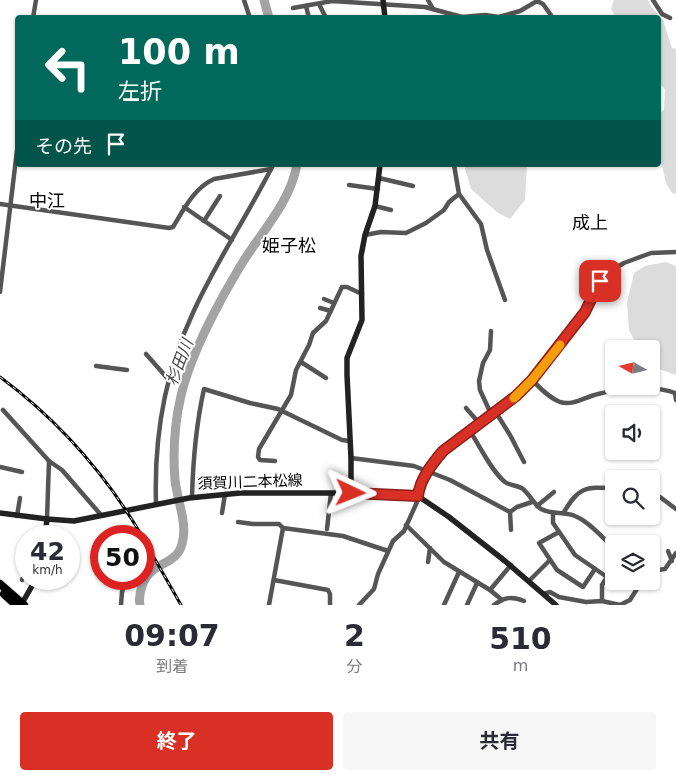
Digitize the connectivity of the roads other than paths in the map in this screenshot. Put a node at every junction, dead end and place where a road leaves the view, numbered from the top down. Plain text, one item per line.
1 (36, 0) edge
2 (244, 0) edge
3 (428, 0) edge
4 (653, 0) edge
5 (384, 2) edge
6 (319, 4) junction
7 (306, 6) junction
8 (292, 8) dead end
9 (433, 9) junction
10 (34, 15) edge
11 (249, 15) edge
12 (308, 15) edge
13 (324, 15) edge
14 (385, 15) edge
15 (455, 15) edge
16 (505, 15) edge
17 (551, 15) edge
18 (670, 18) dead end
19 (15, 166) edge
20 (272, 167) edge
21 (380, 167) edge
22 (454, 167) edge
23 (379, 178) junction
24 (349, 185) dead end
25 (413, 186) dead end
26 (378, 189) junction
27 (459, 194) junction
28 (220, 196) dead end
29 (0, 204) edge
30 (10, 205) junction
31 (375, 206) junction
32 (184, 207) junction
33 (391, 210) dead end
34 (204, 221) junction
35 (365, 236) junction
36 (232, 240) junction
37 (676, 252) edge
38 (0, 292) edge
39 (362, 294) junction
40 (324, 299) dead end
41 (505, 300) dead end
42 (334, 303) junction
43 (320, 308) dead end
44 (331, 311) junction
45 (491, 331) dead end
46 (146, 354) dead end
47 (300, 362) junction
48 (347, 364) junction
49 (96, 366) dead end
50 (340, 369) dead end
51 (127, 370) dead end
52 (326, 378) dead end
53 (168, 379) junction
54 (532, 380) junction
55 (676, 400) edge
56 (466, 408) dead end
57 (2, 410) dead end
58 (282, 411) junction
59 (493, 412) junction
60 (479, 423) junction
61 (470, 431) junction
62 (350, 441) junction
63 (352, 458) junction
64 (49, 461) junction
65 (275, 461) dead end
66 (524, 462) dead end
67 (0, 467) edge
68 (428, 470) junction
69 (22, 472) dead end
70 (605, 488) edge
71 (554, 492) dead end
72 (331, 493) junction
73 (351, 493) junction
74 (225, 494) junction
75 (418, 496) junction
76 (191, 497) junction
77 (660, 497) edge
78 (20, 498) dead end
79 (532, 502) junction
80 (158, 503) junction
81 (537, 506) junction
82 (676, 509) edge
83 (510, 512) junction
84 (553, 512) junction
85 (564, 512) junction
86 (0, 513) edge
87 (222, 513) dead end
88 (17, 516) junction
89 (101, 516) junction
90 (47, 519) junction
91 (238, 522) dead end
92 (46, 525) edge
93 (406, 525) junction
94 (283, 528) junction
95 (327, 529) dead end
96 (511, 530) dead end
97 (559, 532) junction
98 (605, 540) edge
99 (430, 548) junction
100 (388, 551) junction
101 (668, 551) dead end
102 (676, 553) edge
103 (550, 560) junction
104 (672, 561) junction
105 (428, 562) dead end
106 (511, 565) junction
107 (596, 569) junction
108 (660, 569) edge
109 (459, 572) junction
110 (274, 580) junction
111 (529, 581) junction
112 (477, 583) junction
113 (0, 584) edge
114 (30, 590) edge
115 (123, 590) edge
116 (490, 590) junction
117 (637, 590) edge
118 (0, 591) edge
119 (543, 594) junction
120 (502, 600) junction
121 (524, 601) edge
122 (602, 601) junction
123 (364, 603) edge
124 (21, 605) edge
125 (120, 605) edge
126 (269, 605) edge
127 (330, 605) edge
128 (359, 605) edge
129 (444, 605) edge
130 (467, 605) edge
131 (494, 605) edge
132 (556, 605) edge

1 - 10 street
2 - 11 street
3 - 9 street
4 - 18 street
5 - 6 street
5 - 9 street
5 - 14 main road
6 - 7 street
6 - 13 street
7 - 8 street
7 - 12 street
9 - 15 street
16 - 17 street
19 - 30 street
20 - 32 street
20 - 36 street
21 - 23 main road
22 - 27 street
23 - 25 street
23 - 26 main road
24 - 26 street
26 - 31 main road
27 - 35 street
27 - 41 street
28 - 34 street
29 - 30 street
30 - 32 street
30 - 38 street
31 - 33 street
31 - 35 main road
32 - 34 street
34 - 36 street
35 - 39 main road
36 - 53 street
37 - 54 street
39 - 42 street
39 - 48 main road
40 - 42 street
42 - 44 street
43 - 44 street
44 - 47 street
45 - 59 street
46 - 53 street
47 - 52 street
47 - 58 street
48 - 50 street
48 - 62 main road
49 - 51 street
53 - 80 street
54 - 55 street
54 - 59 street
56 - 60 street
57 - 64 street
58 - 62 street
58 - 65 street
58 - 76 street
59 - 60 street
59 - 66 street
60 - 61 street
61 - 68 street
61 - 79 street
62 - 63 main road
63 - 68 street
63 - 73 main road
64 - 89 street
64 - 90 street
67 - 69 street
68 - 75 street
68 - 83 street
70 - 85 street
71 - 81 street
72 - 73 main road, 須賀川二本松線
72 - 74 main road, 須賀川二本松線
72 - 95 street
73 - 75 main road, 須賀川二本松線
74 - 76 main road, 須賀川二本松線
74 - 87 street
75 - 93 street
75 - 106 main road
76 - 80 main road, 須賀川二本松線
77 - 82 street
78 - 88 street
79 - 81 street
79 - 83 street
80 - 89 main road, 須賀川二本松線
81 - 84 street
83 - 96 street
84 - 85 street
84 - 97 street
85 - 98 street
86 - 88 main road, 須賀川二本松線
88 - 90 main road, 須賀川二本松線
89 - 90 main road, 須賀川二本松線
90 - 92 main road
91 - 94 street
93 - 99 street
93 - 100 street
94 - 100 street
94 - 110 street
97 - 103 street
97 - 107 street
99 - 105 street
99 - 109 street
100 - 123 street
101 - 104 street
102 - 104 street
103 - 107 street
103 - 111 street
104 - 108 street
106 - 111 main road
106 - 116 street
107 - 122 street
109 - 112 street
109 - 129 street
110 - 126 street
110 - 127 street
111 - 119 main road
112 - 116 street
112 - 130 street
113 - 124 highway
114 - 124 main road
115 - 125 street
116 - 120 street
117 - 122 street
118 - 124 highway
119 - 122 street
119 - 132 main road
120 - 121 street
120 - 131 street
123 - 128 street

